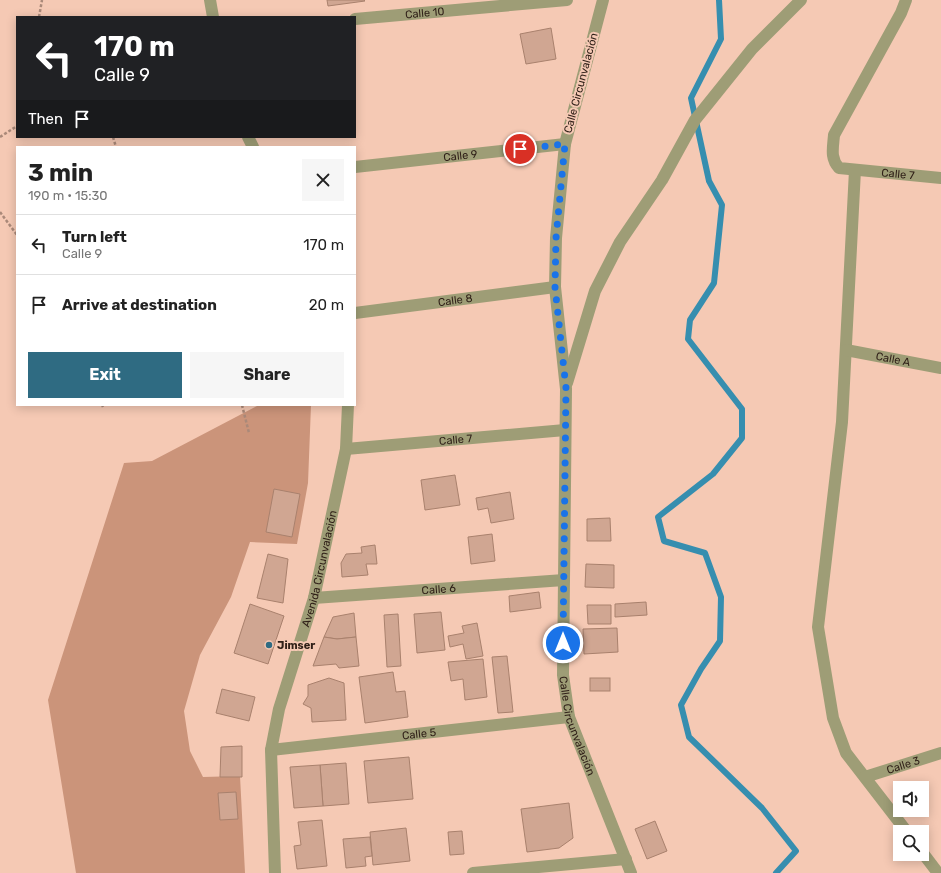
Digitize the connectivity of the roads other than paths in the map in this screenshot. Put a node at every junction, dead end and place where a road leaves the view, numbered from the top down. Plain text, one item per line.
1 (210, 0) edge
2 (567, 0) edge
3 (603, 0) edge
4 (801, 0) edge
5 (906, 0) edge
6 (213, 16) edge
7 (356, 19) edge
8 (565, 144) junction
9 (356, 167) edge
10 (855, 170) junction
11 (941, 178) edge
12 (555, 287) junction
13 (356, 313) edge
14 (846, 350) junction
15 (941, 368) edge
16 (566, 388) junction
17 (348, 406) edge
18 (565, 430) junction
19 (346, 450) junction
20 (564, 580) junction
21 (314, 598) junction
22 (569, 717) junction
23 (270, 750) junction
24 (941, 753) edge
25 (865, 777) junction
26 (902, 825) edge
27 (626, 859) junction
28 (929, 861) edge
29 (275, 873) edge
30 (473, 873) edge
31 (631, 873) edge
32 (938, 873) edge

1 - 6 street
2 - 7 street, Calle 10
3 - 8 street, Calle Circunvalación
4 - 16 street
5 - 10 street, Calle 7
8 - 9 street, Calle 9
8 - 12 street, Calle Circunvalación
10 - 11 street, Calle 7
10 - 14 street
12 - 13 street, Calle 8
12 - 16 street, Calle Circunvalación
14 - 15 street, Calle A
14 - 25 street
16 - 18 street, Calle Circunvalación
17 - 19 street, Avenida Circunvalación
18 - 19 street, Calle 7
18 - 20 street, Calle Circunvalación
19 - 21 street, Avenida Circunvalación
20 - 21 street, Calle 6
20 - 22 street, Calle Circunvalación
21 - 23 street, Avenida Circunvalación
22 - 23 street, Calle 5
22 - 27 street, Calle Circunvalación
23 - 29 street, Avenida Circunvalación
24 - 25 street, Calle 3
25 - 26 street
27 - 30 street
27 - 31 street, Calle Circunvalación
28 - 32 street

